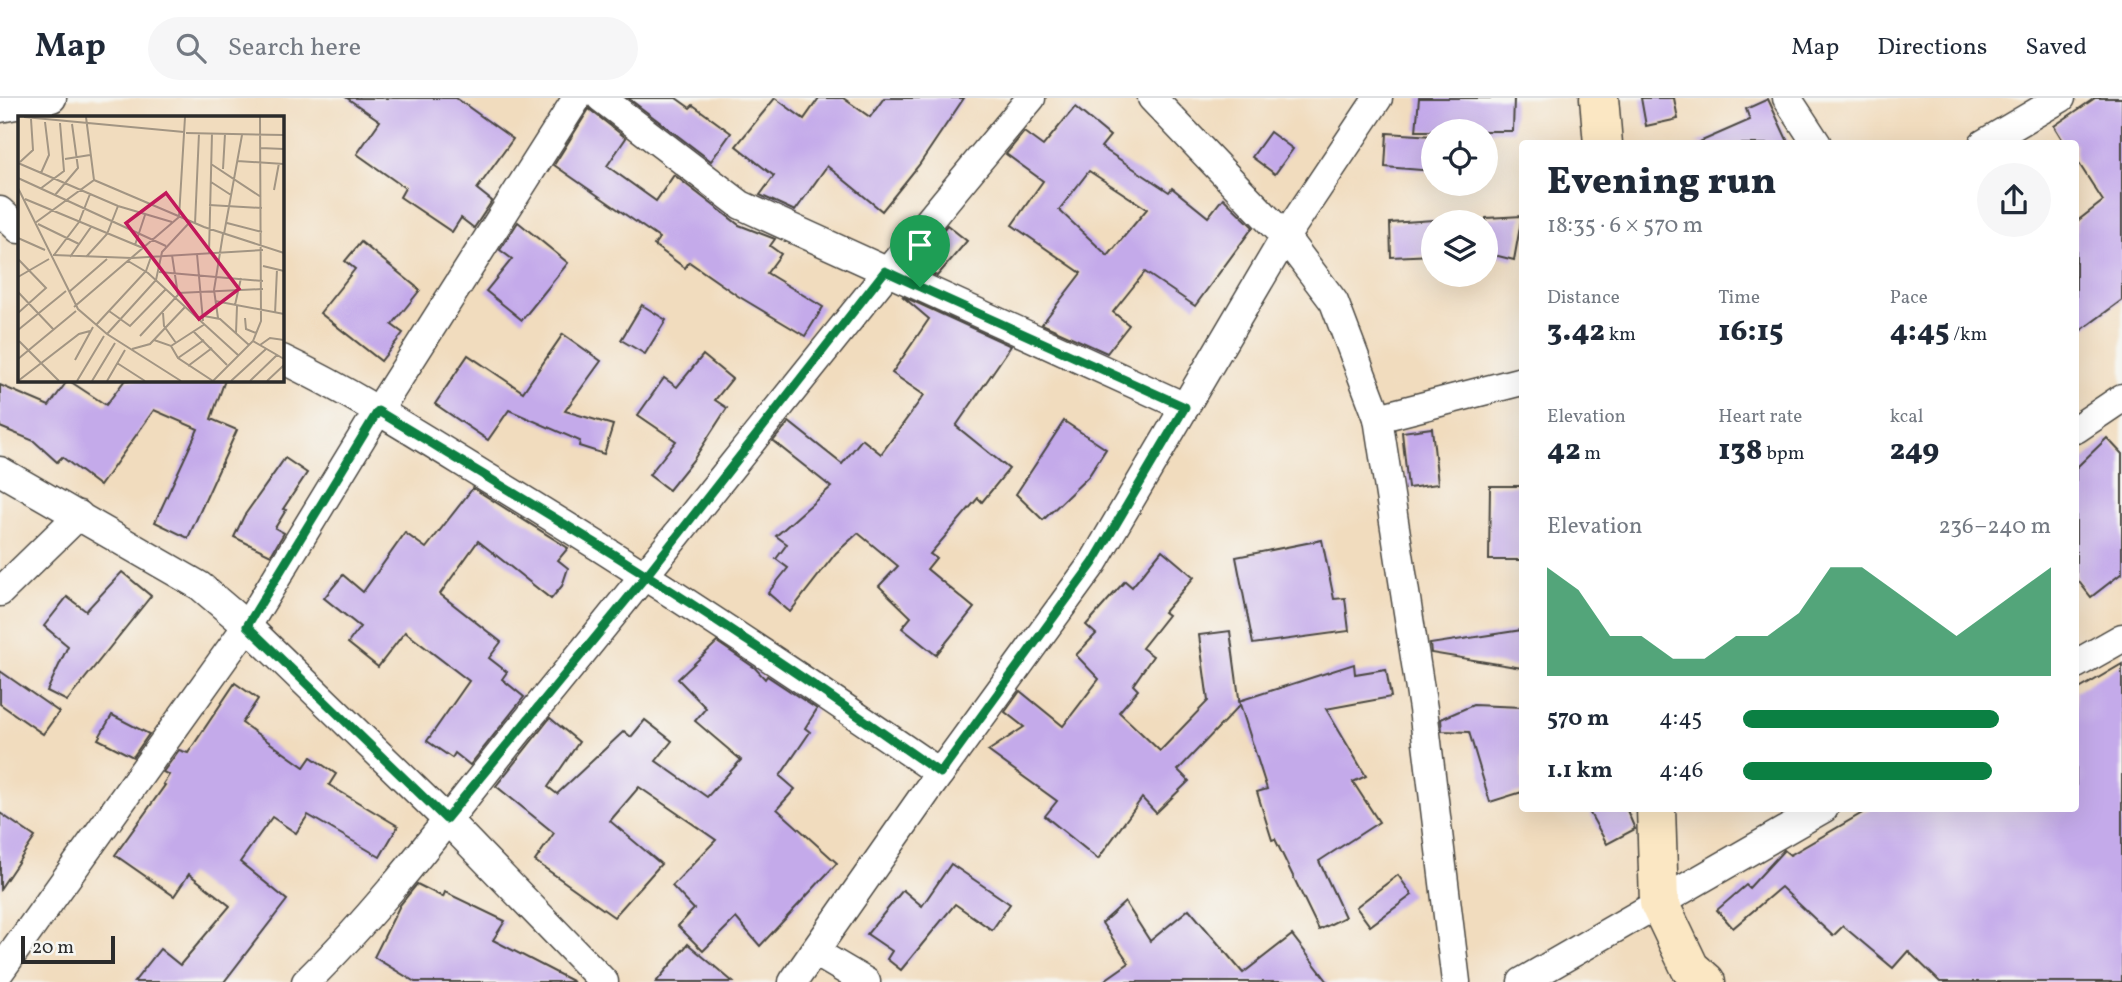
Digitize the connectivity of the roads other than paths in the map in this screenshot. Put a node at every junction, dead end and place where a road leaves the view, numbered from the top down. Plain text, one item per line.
1 (52, 98) edge
2 (577, 98) edge
3 (601, 98) edge
4 (1031, 98) edge
5 (1152, 98) edge
6 (1378, 98) edge
7 (1599, 98) edge
8 (1787, 98) edge
9 (2061, 98) edge
10 (0, 108) edge
11 (1603, 140) edge
12 (1814, 140) edge
13 (1990, 140) edge
14 (0, 211) edge
15 (18, 228) edge
16 (1285, 237) junction
17 (885, 271) junction
18 (284, 360) edge
19 (1519, 382) edge
20 (2122, 398) edge
21 (1185, 407) junction
22 (378, 411) junction
23 (1378, 418) junction
24 (2079, 427) edge
25 (0, 471) edge
26 (79, 515) junction
27 (646, 576) junction
28 (0, 592) edge
29 (247, 626) junction
30 (2122, 638) edge
31 (2079, 662) edge
32 (940, 773) junction
33 (1656, 812) edge
34 (1817, 812) edge
35 (446, 819) junction
36 (1659, 903) junction
37 (815, 951) junction
38 (0, 971) edge
39 (306, 982) edge
40 (604, 982) edge
41 (793, 982) edge
42 (866, 982) edge
43 (1456, 982) edge
44 (1522, 982) edge
45 (1706, 982) edge

1 - 10 street
2 - 22 street
3 - 17 street
4 - 17 street
5 - 16 street
6 - 16 street
7 - 11 street
8 - 12 street
9 - 13 street
14 - 15 street
16 - 21 street
16 - 23 street
17 - 21 street
17 - 27 street
18 - 22 street
19 - 23 street
20 - 24 street
21 - 32 street
22 - 27 street
22 - 29 street
23 - 43 street
25 - 26 street
26 - 28 street
26 - 29 street
27 - 32 street
27 - 35 street
29 - 35 street
29 - 38 street
30 - 31 street
32 - 37 street
33 - 36 street
34 - 36 street
35 - 39 street
35 - 40 street
36 - 44 street
36 - 45 street
37 - 41 street
37 - 42 street

